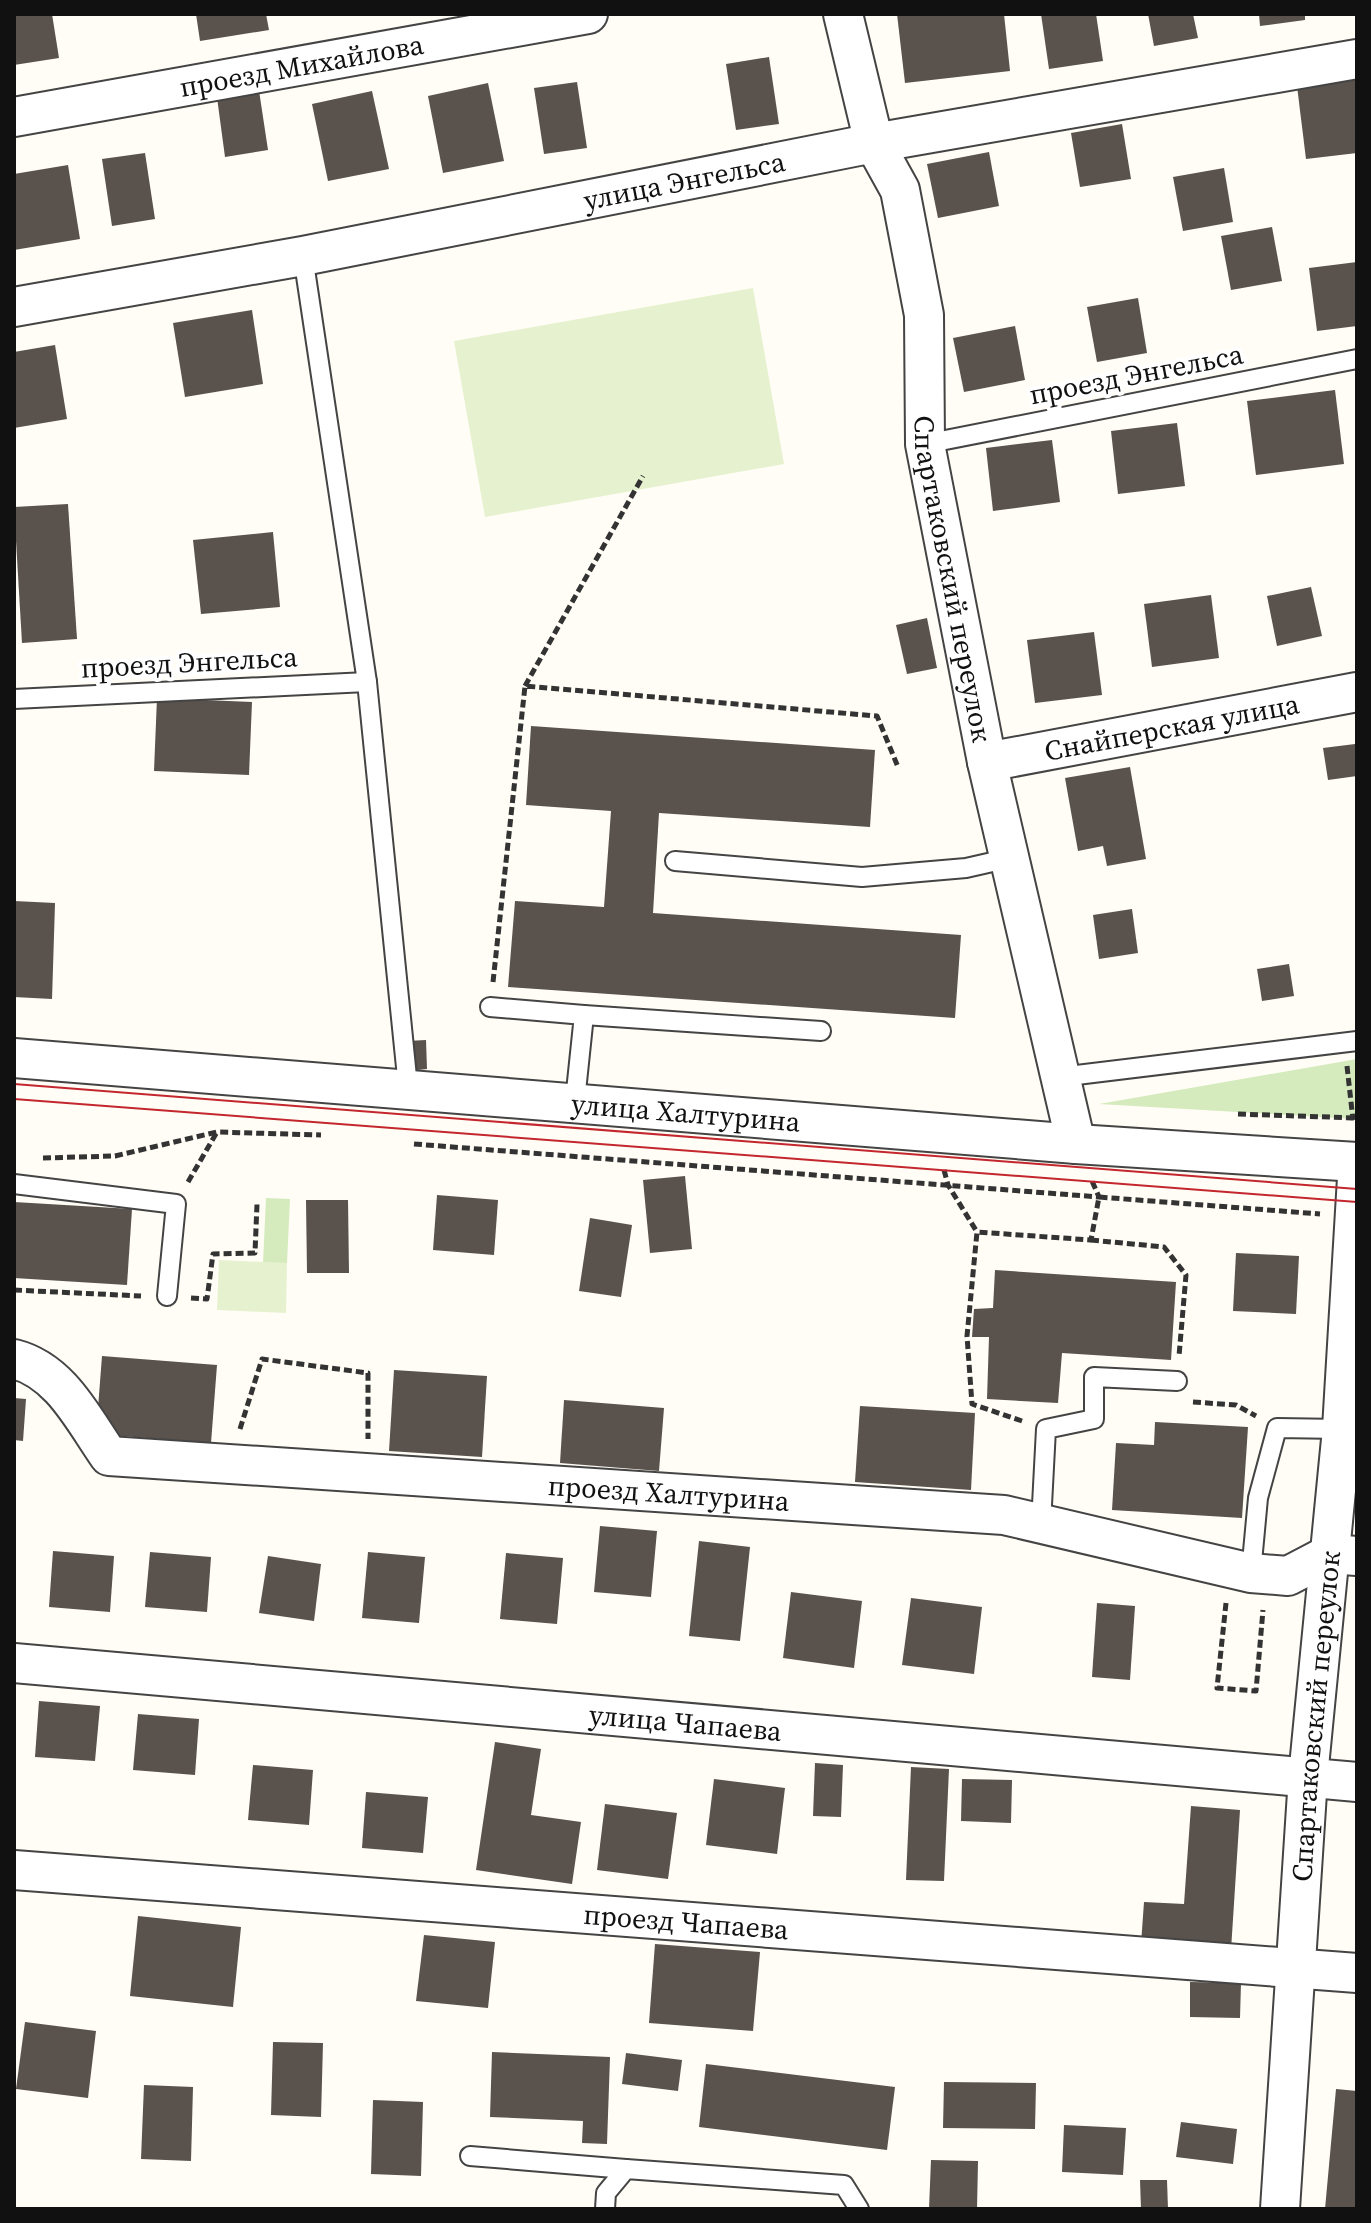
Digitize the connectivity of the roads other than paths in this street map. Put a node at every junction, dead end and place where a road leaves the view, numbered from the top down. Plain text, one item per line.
1 (588, 14) edge
2 (843, 14) edge
3 (1357, 59) edge
4 (14, 117) edge
5 (874, 143) junction
6 (303, 256) junction
7 (14, 307) edge
8 (1357, 359) edge
9 (925, 444) junction
10 (367, 682) junction
11 (1357, 692) edge
12 (14, 699) edge
13 (987, 762) junction
14 (1010, 858) junction
15 (675, 861) dead end
16 (490, 1007) road end
17 (584, 1015) junction
18 (821, 1031) dead end
19 (1351, 1042) edge
20 (14, 1058) edge
21 (1060, 1077) junction
22 (408, 1087) junction
23 (575, 1101) junction
24 (1076, 1144) junction
25 (1356, 1146) edge
26 (1357, 1178) edge
27 (14, 1184) edge
28 (167, 1296) dead end
29 (14, 1359) edge
30 (1177, 1381) road end
31 (1342, 1429) junction
32 (1041, 1524) junction
33 (1344, 1555) edge
34 (1239, 1582) junction
35 (14, 1663) edge
36 (1308, 1777) junction
37 (1357, 1782) edge
38 (14, 1870) edge
39 (1296, 1970) junction
40 (1357, 1973) edge
41 (470, 2156) dead end
42 (626, 2169) junction
43 (605, 2209) edge
44 (859, 2209) edge
45 (1280, 2209) edge

1 - 4 street, проезд Михайлова
2 - 5 street, Спартаковский переулок
3 - 5 street, улица Энгельса
5 - 6 street, улица Энгельса
5 - 9 street, Спартаковский переулок
6 - 7 street, улица Энгельса
6 - 10 lane
8 - 9 lane, проезд Энгельса
9 - 13 street, Спартаковский переулок
10 - 12 lane, проезд Энгельса
10 - 22 lane
11 - 13 street, Снайперская улица
13 - 14 street, Спартаковский переулок
14 - 15 lane
14 - 21 street, Спартаковский переулок
16 - 17 lane
17 - 18 lane
17 - 23 lane
19 - 21 lane
20 - 22 street, улица Халтурина
21 - 24 street, Спартаковский переулок
22 - 23 street, улица Халтурина
23 - 24 street, улица Халтурина
24 - 25 street, улица Халтурина
26 - 31 street, Спартаковский переулок
27 - 28 lane
29 - 32 street, проезд Халтурина
30 - 32 lane
31 - 33 street, Спартаковский переулок
31 - 34 lane
32 - 34 street, проезд Халтурина
33 - 34 street, проезд Халтурина
33 - 36 street, Спартаковский переулок
35 - 36 street, улица Чапаева
36 - 37 street, улица Чапаева
36 - 39 street, Спартаковский переулок
38 - 39 street, проезд Чапаева
39 - 40 street, проезд Чапаева
39 - 45 street, Спартаковский переулок
41 - 42 lane
42 - 43 lane
42 - 44 lane

